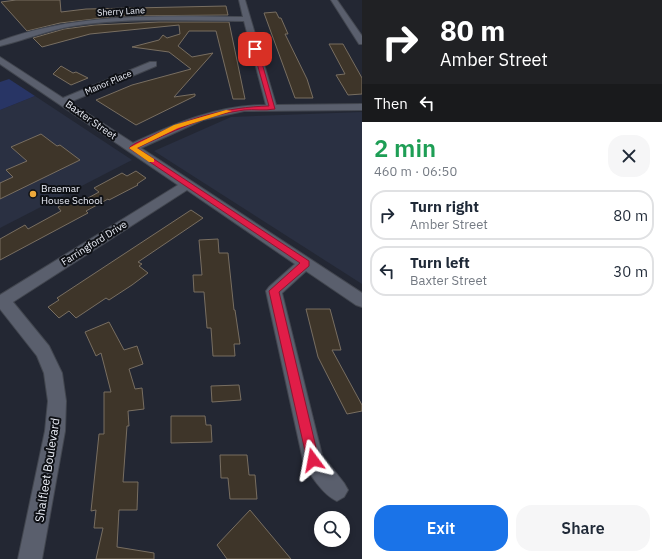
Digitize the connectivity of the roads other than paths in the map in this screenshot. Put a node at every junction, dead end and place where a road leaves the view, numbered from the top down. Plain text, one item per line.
1 (242, 0) edge
2 (334, 0) edge
3 (247, 19) junction
4 (359, 33) edge
5 (362, 42) edge
6 (0, 44) edge
7 (0, 60) edge
8 (152, 64) dead end
9 (64, 101) junction
10 (362, 107) edge
11 (272, 108) junction
12 (132, 148) junction
13 (188, 184) junction
14 (306, 263) junction
15 (362, 301) edge
16 (2, 302) edge
17 (337, 490) dead end
18 (30, 559) edge

1 - 3 street
2 - 4 street
3 - 6 street, Sherry Lane
3 - 11 street
4 - 5 street
7 - 9 street, Baxter Street
8 - 9 street, Manor Place
9 - 12 street, Baxter Street
10 - 11 street
11 - 12 street
12 - 13 street, Baxter Street
13 - 14 street, Baxter Street
13 - 16 street, Farringford Drive
14 - 15 street, Baxter Street
14 - 17 street
16 - 18 street, Shalfleet Boulevard

